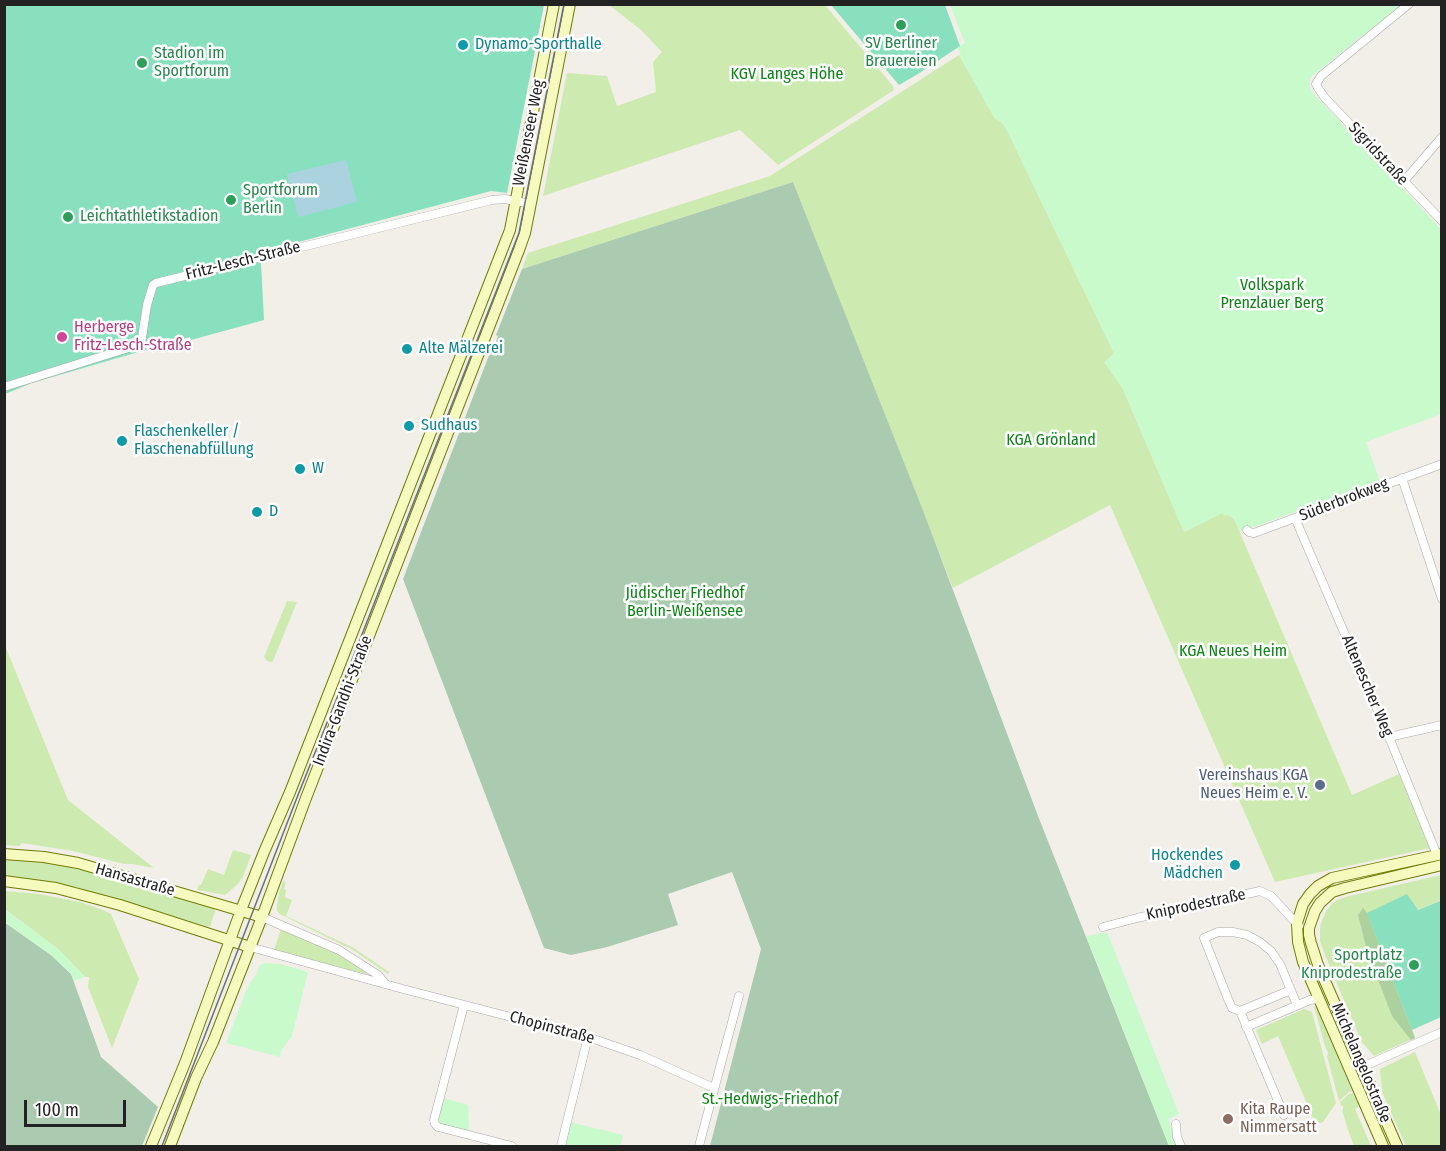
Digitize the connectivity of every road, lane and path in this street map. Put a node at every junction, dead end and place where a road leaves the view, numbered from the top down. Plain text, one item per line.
1 (554, 4) edge
2 (570, 4) edge
3 (1410, 4) edge
4 (537, 91) junction
5 (553, 94) junction
6 (1442, 137) edge
7 (1404, 181) junction
8 (516, 201) junction
9 (531, 204) junction
10 (1442, 221) edge
11 (517, 256) joint
12 (498, 261) joint
13 (4, 387) edge
14 (1442, 464) edge
15 (1402, 478) junction
16 (1295, 518) junction
17 (1247, 530) dead end
18 (1442, 599) edge
19 (1442, 725) edge
20 (1389, 737) junction
21 (290, 792) junction
22 (306, 798) junction
23 (4, 854) edge
24 (1440, 858) edge
25 (4, 881) edge
26 (1303, 904) junction
27 (1282, 908) junction
28 (241, 910) junction
29 (262, 917) junction
30 (1297, 923) junction
31 (1103, 927) dead end
32 (1309, 935) junction
33 (230, 939) junction
34 (250, 947) junction
35 (385, 983) junction
36 (1291, 990) junction
37 (739, 996) dead end
38 (1319, 999) junction
39 (464, 1005) junction
40 (1297, 1005) junction
41 (1240, 1011) junction
42 (1246, 1027) junction
43 (1442, 1032) edge
44 (588, 1037) junction
45 (1362, 1067) junction
46 (1350, 1072) junction
47 (714, 1088) junction
48 (1284, 1115) dead end
49 (1176, 1124) dead end
50 (152, 1146) edge
51 (170, 1146) edge
52 (512, 1146) edge
53 (561, 1146) edge
54 (699, 1146) edge
55 (1181, 1146) edge
56 (1383, 1146) edge
57 (1397, 1146) edge

1 - 4 main road, Weißenseer Weg
2 - 5 main road, Weißenseer Weg
3 - 7 street, Sigridstraße
4 - 5 main road
4 - 8 main road, Weißenseer Weg
5 - 9 main road, Weißenseer Weg
6 - 7 street
7 - 10 street, Sigridstraße
8 - 9 street, Fritz-Lesch-Straße
8 - 12 main road, Weißenseer Weg
8 - 13 street, Fritz-Lesch-Straße
9 - 11 main road, Weißenseer Weg
11 - 22 main road, Indira-Gandhi-Straße
12 - 21 main road, Indira-Gandhi-Straße
14 - 15 street, Süderbrokweg
15 - 16 street, Süderbrokweg
15 - 18 street
16 - 17 street, Süderbrokweg
16 - 20 street, Altenescher Weg
19 - 20 street
20 - 24 street, Altenescher Weg
21 - 22 main road
21 - 28 main road, Indira-Gandhi-Straße
22 - 29 main road, Indira-Gandhi-Straße
23 - 28 main road, Hansastraße
24 - 26 main road
24 - 32 main road
25 - 33 main road, Hansastraße
26 - 27 street
26 - 30 main road
27 - 30 street, Kniprodestraße
27 - 31 street, Kniprodestraße
28 - 29 main road, Hansastraße
28 - 33 main road, Indira-Gandhi-Straße
29 - 34 main road, Indira-Gandhi-Straße
29 - 35 street, Chopinstraße
30 - 32 street, Kniprodestraße
30 - 38 main road, Michelangelostraße
32 - 45 main road, Michelangelostraße
33 - 34 main road, Hansastraße
33 - 50 main road, Indira-Gandhi-Straße
34 - 35 street, Chopinstraße
34 - 51 main road, Indira-Gandhi-Straße
35 - 39 street, Chopinstraße
36 - 40 street
36 - 41 street
36 - 41 street
37 - 47 street
38 - 40 street, Michelangelostraße
38 - 46 main road, Michelangelostraße
39 - 44 street, Chopinstraße
39 - 52 street
40 - 42 street, Michelangelostraße
41 - 42 street
42 - 48 street
43 - 45 street
44 - 47 street, Chopinstraße
44 - 53 street
45 - 46 street
45 - 57 main road, Michelangelostraße
46 - 56 main road, Michelangelostraße
47 - 54 street
49 - 55 street

